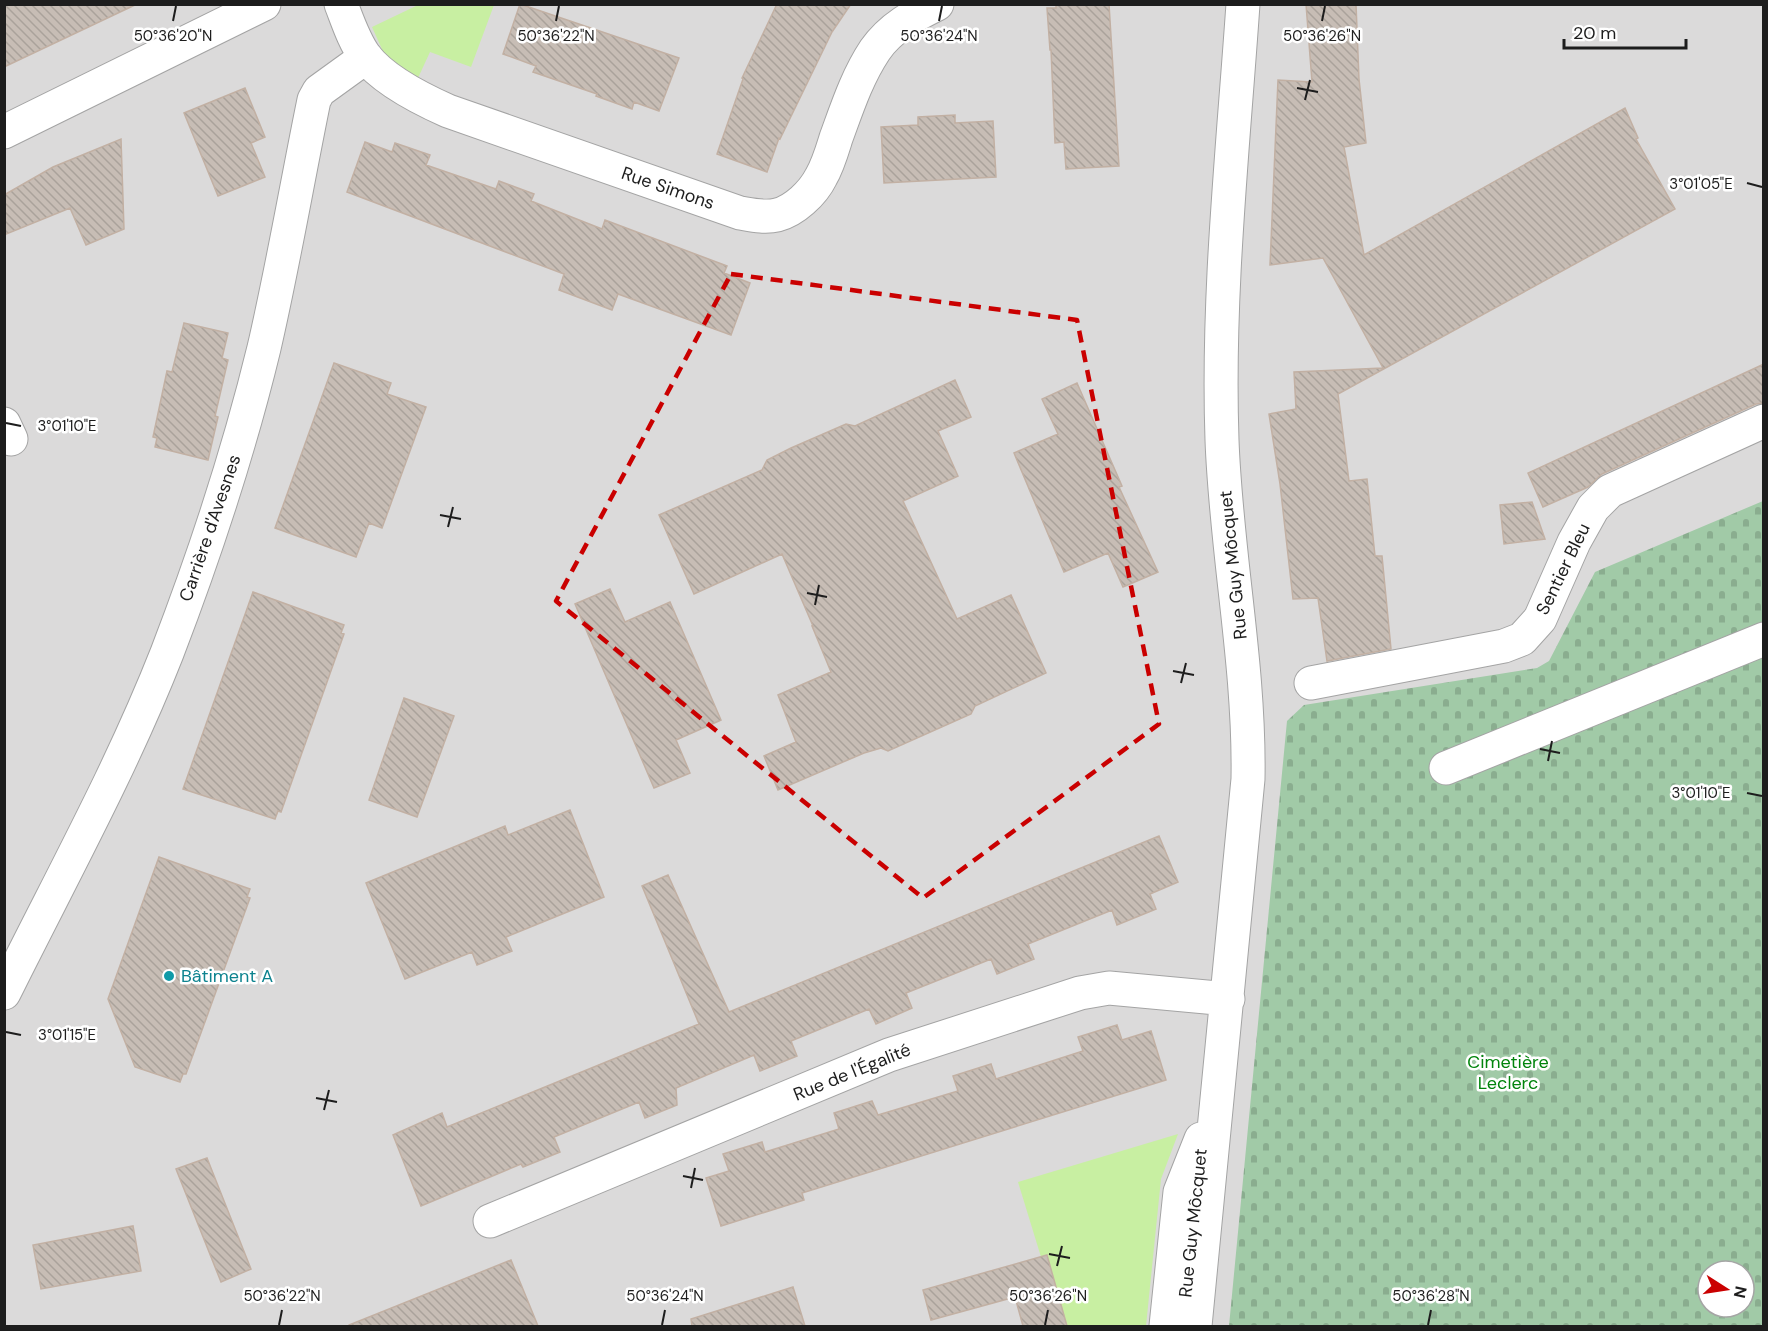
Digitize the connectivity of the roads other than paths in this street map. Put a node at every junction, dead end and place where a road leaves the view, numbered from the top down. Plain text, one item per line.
1 (264, 4) edge
2 (341, 4) edge
3 (938, 4) edge
4 (1243, 4) edge
5 (366, 57) junction
6 (4, 132) edge
7 (1764, 421) edge
8 (1764, 639) edge
9 (1311, 683) dead end
10 (1446, 768) dead end
11 (4, 993) edge
12 (1228, 999) junction
13 (1208, 1131) junction
14 (490, 1221) dead end
15 (1166, 1326) edge
16 (1183, 1326) edge
17 (1195, 1326) edge

1 - 6 street
2 - 5 street, Rue Simons
3 - 5 street, Rue Simons
4 - 12 street, Rue Guy Môcquet
5 - 11 street, Carrière d'Avesnes
7 - 9 street, Sentier Bleu
8 - 10 street
12 - 13 street, Rue Guy Môcquet
12 - 14 street, Rue de l'Égalité
13 - 15 street
13 - 16 street, Rue Guy Môcquet
13 - 17 street, Rue Guy Môcquet

